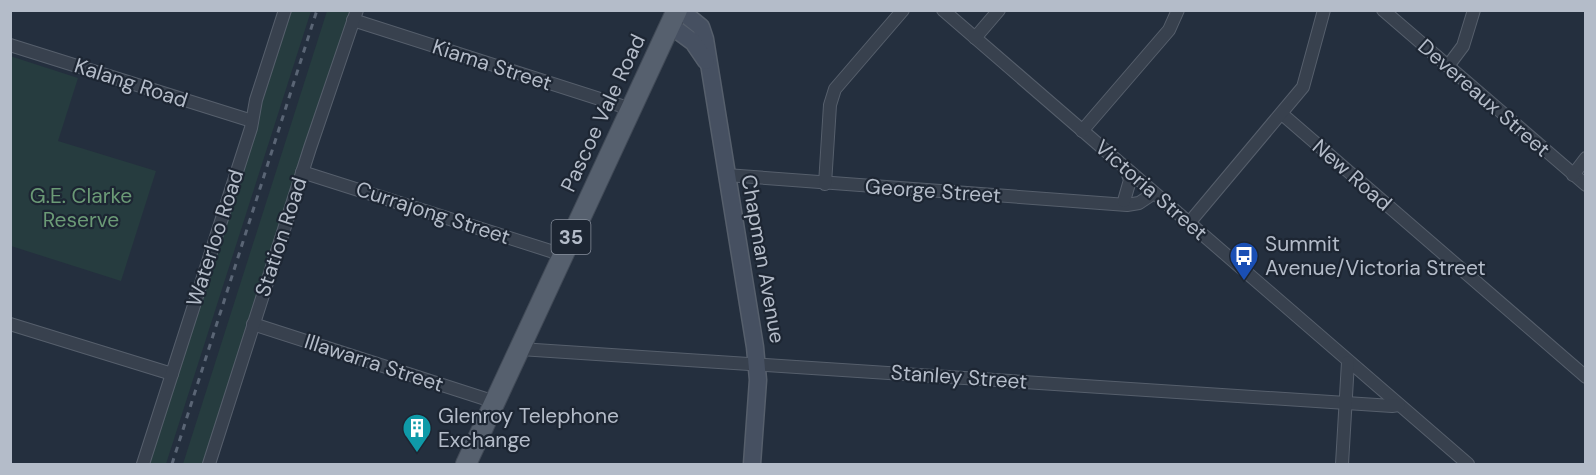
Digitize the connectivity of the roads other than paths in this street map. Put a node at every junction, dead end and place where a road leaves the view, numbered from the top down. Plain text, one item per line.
1 (285, 10) edge
2 (903, 10) edge
3 (943, 10) edge
4 (999, 10) edge
5 (1178, 10) edge
6 (1324, 10) edge
7 (1383, 10) edge
8 (1474, 10) edge
9 (355, 15) edge
10 (676, 15) edge
11 (975, 38) junction
12 (10, 45) edge
13 (1448, 66) junction
14 (631, 109) junction
15 (1282, 114) junction
16 (252, 121) junction
17 (1082, 131) junction
18 (1586, 158) edge
19 (1126, 169) junction
20 (302, 172) junction
21 (1573, 175) junction
22 (726, 179) junction
23 (825, 184) junction
24 (1586, 185) edge
25 (1150, 190) junction
26 (1120, 202) junction
27 (1189, 223) junction
28 (563, 255) junction
29 (10, 324) edge
30 (254, 324) junction
31 (520, 349) junction
32 (1348, 362) junction
33 (757, 364) junction
34 (172, 374) junction
35 (1586, 377) edge
36 (495, 402) junction
37 (1346, 403) junction
38 (1399, 405) junction
39 (143, 465) edge
40 (209, 465) edge
41 (466, 465) edge
42 (752, 465) edge
43 (1342, 465) edge
44 (1468, 465) edge

1 - 16 street, Waterloo Road
2 - 23 street
3 - 11 street, Victoria Street
4 - 11 street
5 - 17 street
6 - 15 street
7 - 13 street, Devereaux Street
8 - 13 street
9 - 14 street, Kiama Street
9 - 20 street, Station Road
10 - 14 main road, Pascoe Vale Road / 35
10 - 22 street, Chapman Avenue
11 - 17 street, Victoria Street
12 - 16 street, Kalang Road
13 - 21 street, Devereaux Street
14 - 28 main road, Pascoe Vale Road / 35
15 - 27 street
15 - 35 street, New Road
16 - 34 street, Waterloo Road
17 - 19 street, Victoria Street
18 - 21 street
19 - 25 street, Victoria Street
19 - 26 street
20 - 28 street, Currajong Street
20 - 30 street, Station Road
21 - 24 street, Devereaux Street
22 - 23 street, George Street
22 - 33 street, Chapman Avenue
23 - 26 street, George Street
25 - 26 street, George Street
25 - 27 street, Victoria Street
27 - 32 street, Victoria Street
28 - 31 main road, Pascoe Vale Road / 35
29 - 34 street
30 - 36 street, Illawarra Street
30 - 40 street, Station Road
31 - 33 street, Stanley Street
31 - 36 main road, Pascoe Vale Road / 35
32 - 37 street
32 - 38 street, Victoria Street
33 - 37 street, Stanley Street
33 - 42 street, Chapman Avenue
34 - 39 street, Waterloo Road
36 - 41 main road, Pascoe Vale Road / 35
37 - 38 street, Stanley Street
37 - 43 street
38 - 44 street, Victoria Street

